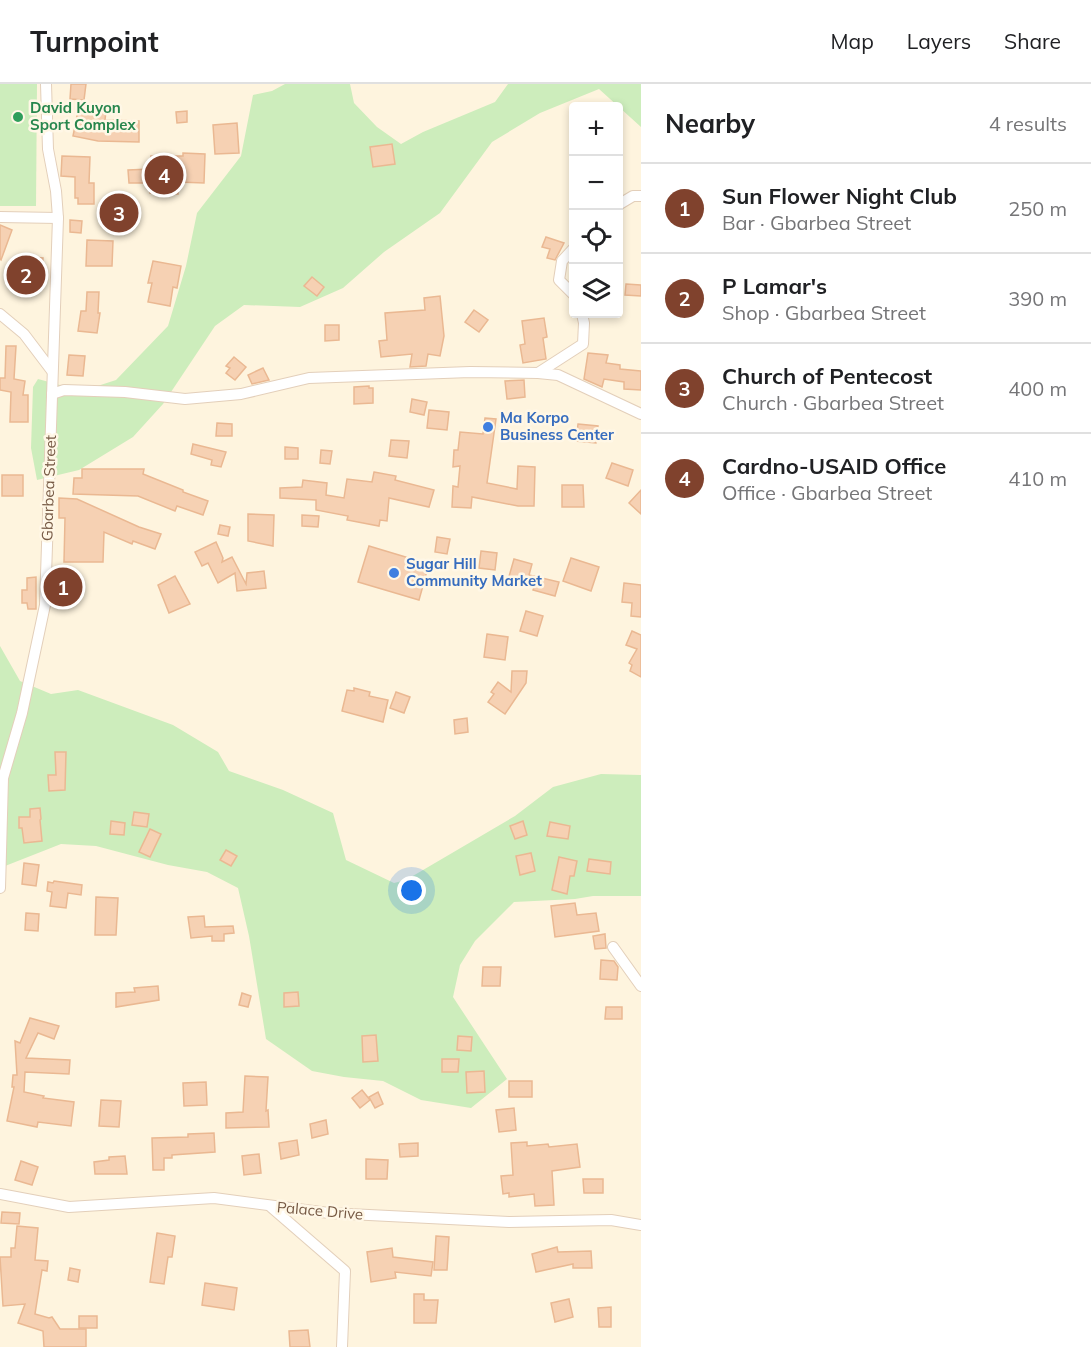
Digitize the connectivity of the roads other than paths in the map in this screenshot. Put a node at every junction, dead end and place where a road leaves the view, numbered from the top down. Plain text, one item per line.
1 (46, 84) edge
2 (641, 196) edge
3 (623, 202) edge
4 (0, 217) edge
5 (58, 218) junction
6 (569, 253) edge
7 (569, 291) edge
8 (0, 314) edge
9 (583, 318) edge
10 (52, 370) junction
11 (538, 373) junction
12 (52, 394) junction
13 (641, 414) edge
14 (0, 888) edge
15 (613, 947) dead end
16 (641, 986) edge
17 (0, 1194) edge
18 (271, 1207) junction
19 (641, 1225) edge
20 (342, 1347) edge

1 - 5 street, Gbarbea Street
2 - 3 street
4 - 5 street
5 - 10 street, Gbarbea Street
6 - 7 street
8 - 10 street
9 - 11 street
10 - 12 street, Gbarbea Street
11 - 12 street
11 - 13 street
12 - 14 street, Gbarbea Street
15 - 16 street
17 - 18 street, Palace Drive
18 - 19 street, Palace Drive
18 - 20 street

